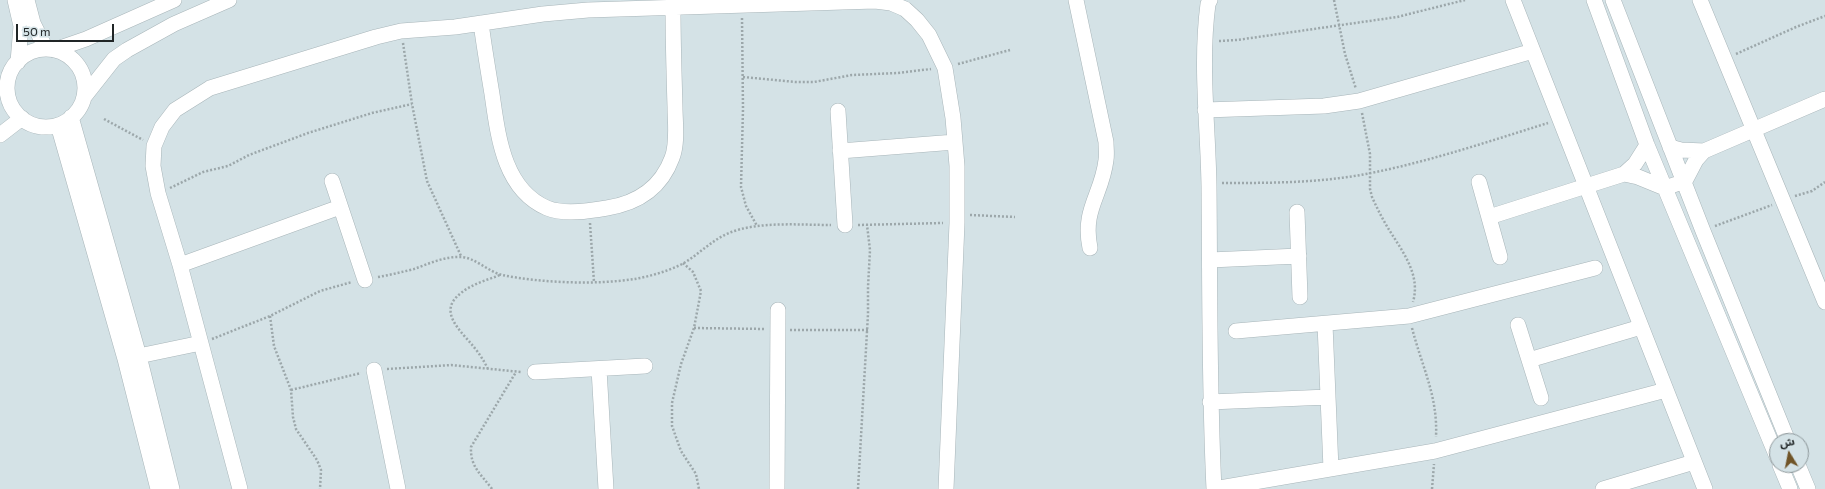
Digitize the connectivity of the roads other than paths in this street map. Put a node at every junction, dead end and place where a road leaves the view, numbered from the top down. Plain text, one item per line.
1 (15, 0) edge
2 (27, 0) edge
3 (174, 0) edge
4 (229, 0) edge
5 (1076, 0) edge
6 (1210, 0) edge
7 (1513, 0) edge
8 (1594, 0) edge
9 (1613, 0) edge
10 (1700, 0) edge
11 (673, 7) junction
12 (481, 22) junction
13 (50, 50) junction
14 (1533, 51) junction
15 (18, 62) junction
16 (4, 93) edge
17 (84, 97) junction
18 (1825, 99) edge
19 (1205, 110) junction
20 (838, 111) dead end
21 (71, 117) junction
22 (22, 118) junction
23 (58, 125) junction
24 (1754, 129) junction
25 (0, 135) edge
26 (955, 142) junction
27 (1647, 145) junction
28 (1670, 147) junction
29 (840, 151) junction
30 (1704, 151) junction
31 (1624, 174) junction
32 (332, 181) dead end
33 (1685, 181) junction
34 (1478, 182) dead end
35 (1586, 188) junction
36 (1665, 188) junction
37 (340, 207) junction
38 (1298, 212) dead end
39 (1489, 217) junction
40 (844, 225) road end
41 (1090, 248) dead end
42 (1299, 256) junction
43 (1500, 257) dead end
44 (1210, 260) junction
45 (180, 265) junction
46 (1595, 268) dead end
47 (365, 280) road end
48 (1300, 297) dead end
49 (1825, 302) edge
50 (778, 310) dead end
51 (1325, 324) junction
52 (1518, 325) dead end
53 (1641, 328) junction
54 (1742, 328) junction
55 (1236, 331) dead end
56 (1726, 335) junction
57 (201, 343) junction
58 (132, 358) junction
59 (1529, 360) junction
60 (645, 366) dead end
61 (599, 369) junction
62 (374, 370) road end
63 (535, 372) road end
64 (1666, 390) junction
65 (1328, 397) junction
66 (1541, 398) dead end
67 (1210, 402) junction
68 (1785, 433) edge
69 (1769, 438) edge
70 (1694, 462) junction
71 (1331, 469) junction
72 (1783, 473) edge
73 (1801, 473) edge
74 (158, 489) edge
75 (172, 489) edge
76 (240, 489) edge
77 (398, 489) edge
78 (606, 489) edge
79 (777, 489) edge
80 (946, 489) edge
81 (1214, 489) edge
82 (1603, 489) edge
83 (1705, 489) edge
84 (1790, 489) edge
85 (1808, 489) edge

1 - 15 street
2 - 13 street
3 - 13 street
4 - 17 street
5 - 41 street
6 - 19 street
7 - 14 street
8 - 27 street
9 - 28 street
10 - 24 street
11 - 12 street
11 - 12 street
11 - 26 street
12 - 45 street
13 - 15 street
13 - 17 street
14 - 19 street
14 - 35 street
15 - 16 street
16 - 22 street
17 - 21 street
18 - 24 street
19 - 44 street
20 - 29 street
21 - 23 street
21 - 58 street
22 - 23 street
22 - 25 street
23 - 58 street
24 - 30 street
24 - 49 street
26 - 29 street
26 - 80 street
27 - 31 street
27 - 36 street
28 - 30 street
28 - 33 street
29 - 40 street
30 - 33 street
31 - 35 street
31 - 36 street
32 - 37 street
33 - 36 street
33 - 54 street
34 - 39 street
35 - 39 street
35 - 53 street
36 - 56 street
37 - 45 street
37 - 47 street
38 - 42 street
39 - 43 street
42 - 44 street
42 - 48 street
44 - 67 street
45 - 57 street
46 - 51 street
50 - 79 street
51 - 55 street
51 - 65 street
52 - 59 street
53 - 59 street
53 - 64 street
54 - 56 street
54 - 68 street
56 - 69 street
57 - 58 street
57 - 76 street
58 - 74 street
58 - 75 street
59 - 66 street
60 - 61 street
61 - 63 street
61 - 78 street
62 - 77 street
64 - 70 street
64 - 71 street
65 - 67 street
65 - 71 street
67 - 81 street
70 - 82 street
70 - 83 street
71 - 81 street
72 - 84 street
73 - 85 street

